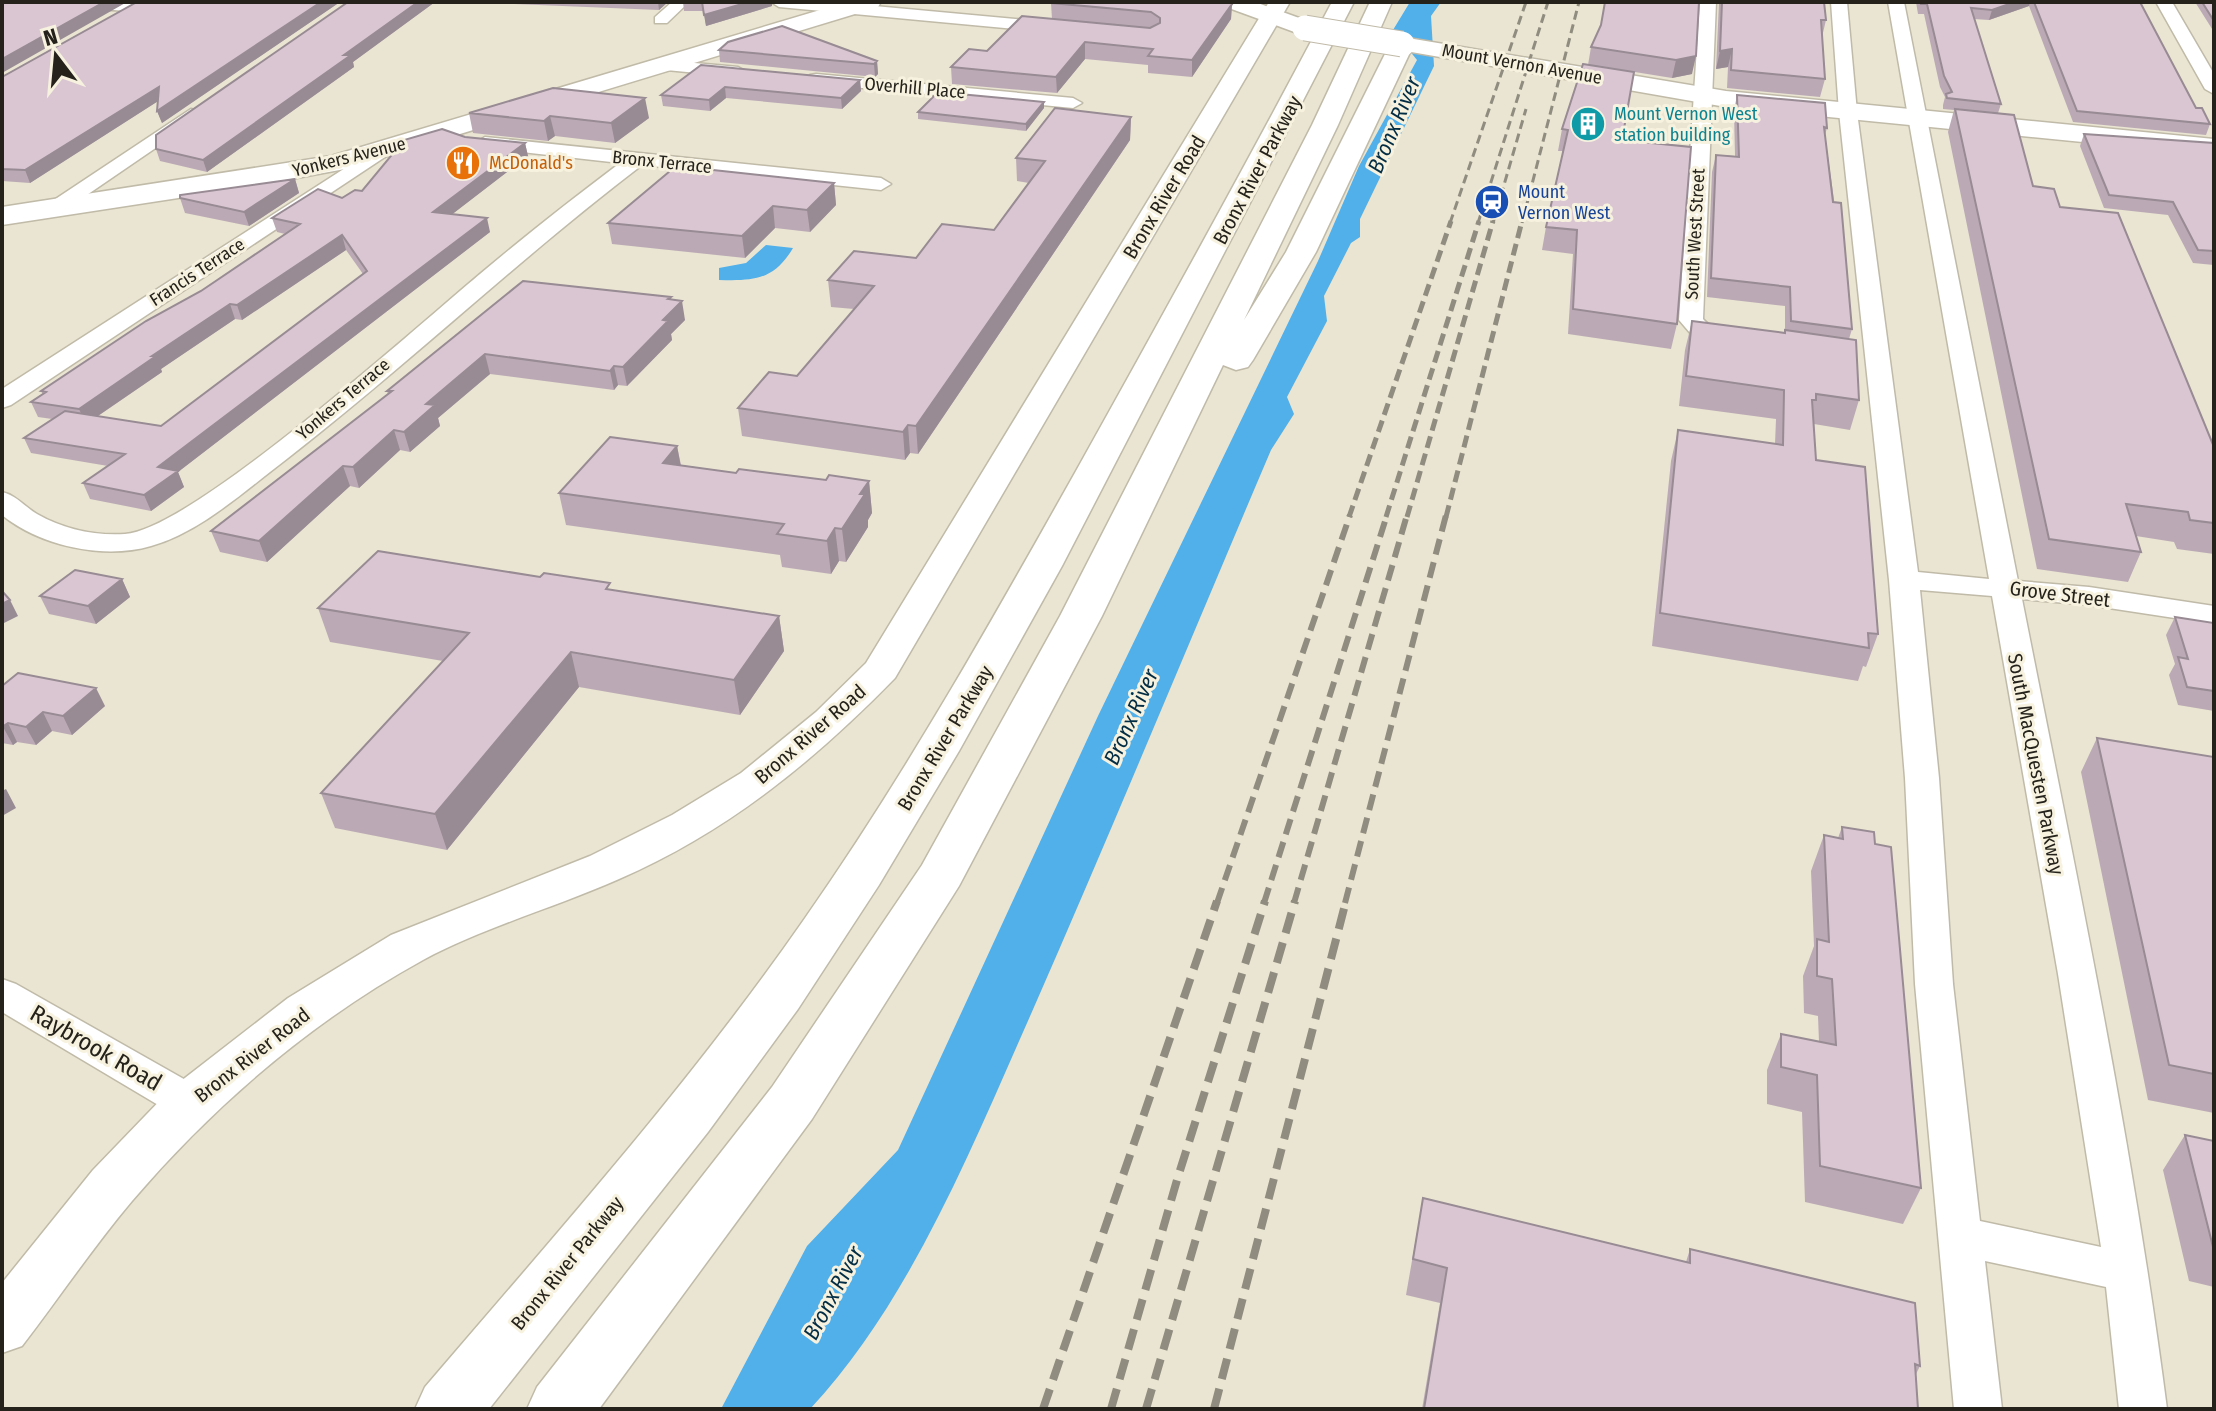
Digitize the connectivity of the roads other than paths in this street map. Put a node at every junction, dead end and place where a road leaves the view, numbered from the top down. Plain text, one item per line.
1 (92, 2) edge
2 (681, 2) edge
3 (779, 2) edge
4 (1234, 2) edge
5 (1343, 2) edge
6 (1381, 2) edge
7 (1708, 2) edge
8 (1839, 2) edge
9 (1896, 2) edge
10 (2164, 2) edge
11 (142, 3) edge
12 (859, 5) edge
13 (1275, 9) edge
14 (114, 20) edge
15 (661, 20) dead end
16 (1071, 29) edge
17 (1402, 44) junction
18 (662, 65) junction
19 (754, 73) edge
20 (800, 78) edge
21 (2214, 89) edge
22 (1701, 94) junction
23 (211, 101) edge
24 (1073, 103) dead end
25 (1848, 112) junction
26 (1920, 120) junction
27 (444, 131) junction
28 (2214, 147) edge
29 (384, 149) junction
30 (638, 159) junction
31 (881, 184) dead end
32 (55, 208) junction
33 (2, 216) edge
34 (1755, 346) edge
35 (1847, 359) edge
36 (1878, 363) junction
37 (6, 397) edge
38 (1144, 489) junction
39 (6, 511) edge
40 (1904, 580) junction
41 (2002, 587) junction
42 (2214, 615) edge
43 (2, 994) edge
44 (190, 1103) junction
45 (1959, 1236) junction
46 (2127, 1272) junction
47 (2, 1327) edge
48 (448, 1409) edge
49 (560, 1409) edge
50 (1978, 1409) edge
51 (2143, 1409) edge

1 - 11 street
2 - 15 street
3 - 12 street
4 - 13 main road
5 - 48 main road, Bronx River Parkway
6 - 38 main road, Bronx River Parkway
7 - 22 street, South West Street
8 - 25 street
9 - 26 street, South MacQuesten Parkway
10 - 21 street
11 - 14 street
12 - 16 street
12 - 18 main road, Yonkers Avenue
13 - 17 main road, bridge
13 - 44 street, Bronx River Road
17 - 22 main road, Mount Vernon Avenue
17 - 38 main road
18 - 19 street
18 - 27 main road, Yonkers Avenue
20 - 24 street, Overhill Place
22 - 25 main road, Mount Vernon Avenue
22 - 34 street, South West Street
23 - 32 street
25 - 26 main road, Mount Vernon Avenue
25 - 36 street
26 - 28 main road, Mount Vernon Avenue
26 - 41 street, South MacQuesten Parkway
27 - 29 main road, Yonkers Avenue
27 - 30 street, Bronx Terrace
29 - 32 main road, Yonkers Avenue
29 - 37 street, Francis Terrace
30 - 31 street, Bronx Terrace
30 - 39 street, Yonkers Terrace
32 - 33 main road, Yonkers Avenue
35 - 36 street
36 - 40 street
38 - 49 main road, Bronx River Parkway
40 - 41 street, Grove Street
40 - 45 street
41 - 42 street, Grove Street
41 - 46 street, South MacQuesten Parkway
43 - 44 street, Raybrook Road
44 - 47 street, Bronx River Road
45 - 46 street
45 - 50 street
46 - 51 street, South MacQuesten Parkway

